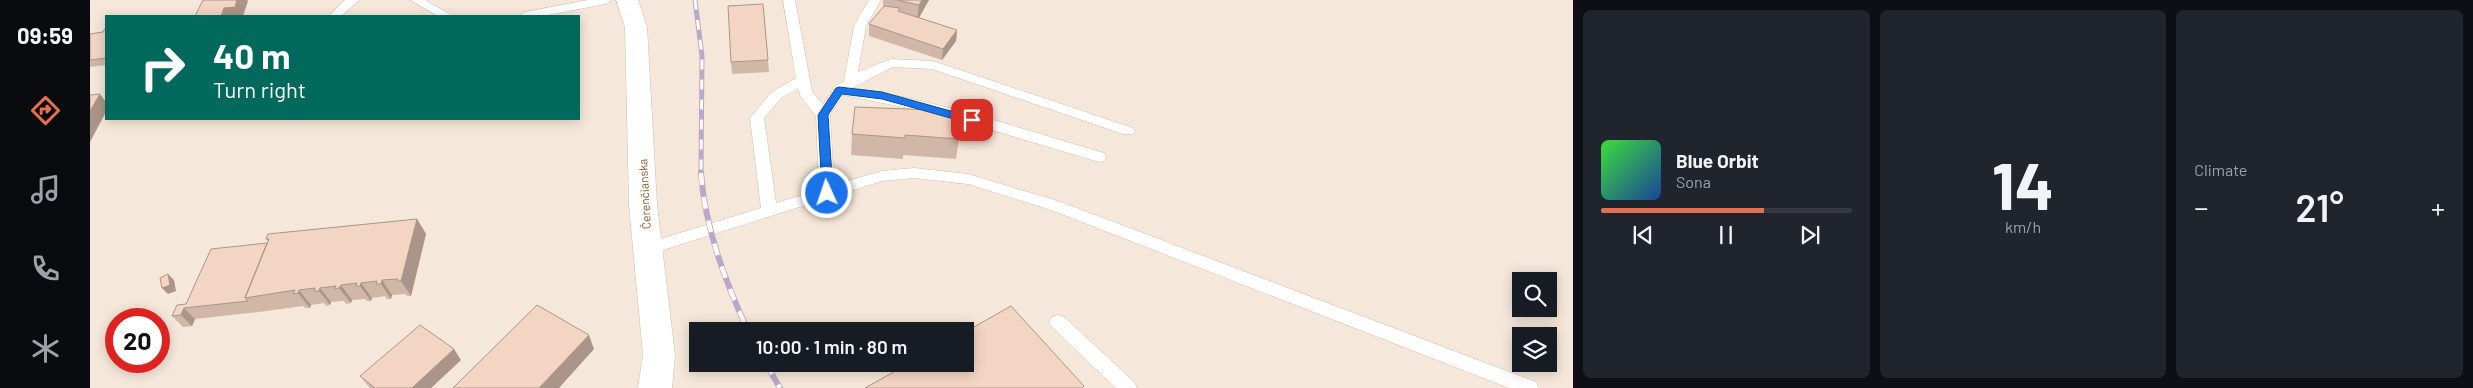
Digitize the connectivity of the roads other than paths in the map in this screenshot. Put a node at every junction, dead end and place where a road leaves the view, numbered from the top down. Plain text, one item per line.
1 (353, 0) edge
2 (416, 0) edge
3 (606, 0) edge
4 (627, 0) edge
5 (789, 0) edge
6 (875, 0) edge
7 (336, 15) edge
8 (445, 15) edge
9 (530, 15) edge
10 (803, 80) junction
11 (844, 87) junction
12 (823, 115) junction
13 (1128, 131) dead end
14 (1099, 157) dead end
15 (827, 193) junction
16 (769, 211) junction
17 (647, 249) junction
18 (1058, 322) dead end
19 (655, 388) edge
20 (1128, 388) edge
21 (1530, 388) edge

1 - 7 lane
2 - 8 lane
3 - 9 lane
4 - 17 street, Čerenčianska
5 - 10 lane
6 - 11 lane
10 - 12 lane
10 - 16 lane
11 - 12 lane
11 - 13 lane
11 - 14 lane
12 - 15 lane
15 - 16 lane
15 - 21 lane
16 - 17 lane
17 - 19 street, Čerenčianska
18 - 20 lane

